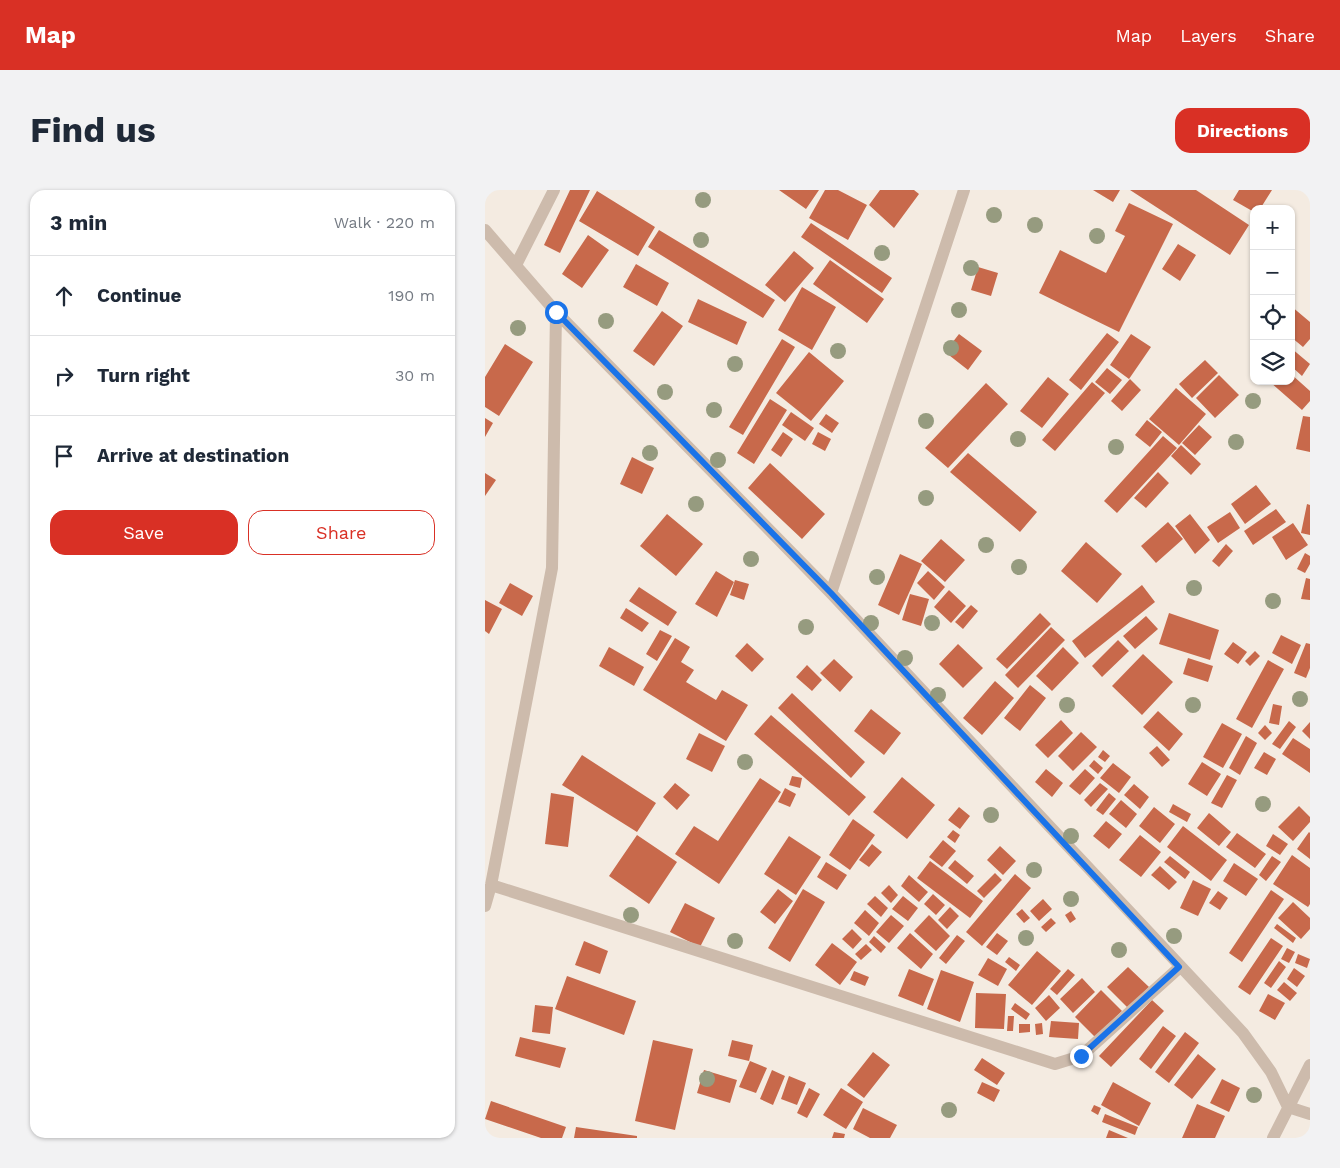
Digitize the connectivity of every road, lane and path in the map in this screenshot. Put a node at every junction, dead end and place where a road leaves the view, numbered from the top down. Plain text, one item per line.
1 (554, 190) edge
2 (964, 190) edge
3 (485, 230) edge
4 (516, 265) junction
5 (556, 312) junction
6 (831, 593) junction
7 (491, 885) junction
8 (485, 906) edge
9 (1179, 967) junction
10 (1310, 1065) edge
11 (1288, 1107) junction
12 (1310, 1114) edge
13 (1273, 1138) edge

1 - 4 street
2 - 6 street
3 - 4 street
4 - 5 street
5 - 6 street
5 - 7 street
6 - 9 street
7 - 8 street
7 - 9 street
9 - 11 street
10 - 11 street
11 - 12 street
11 - 13 street

